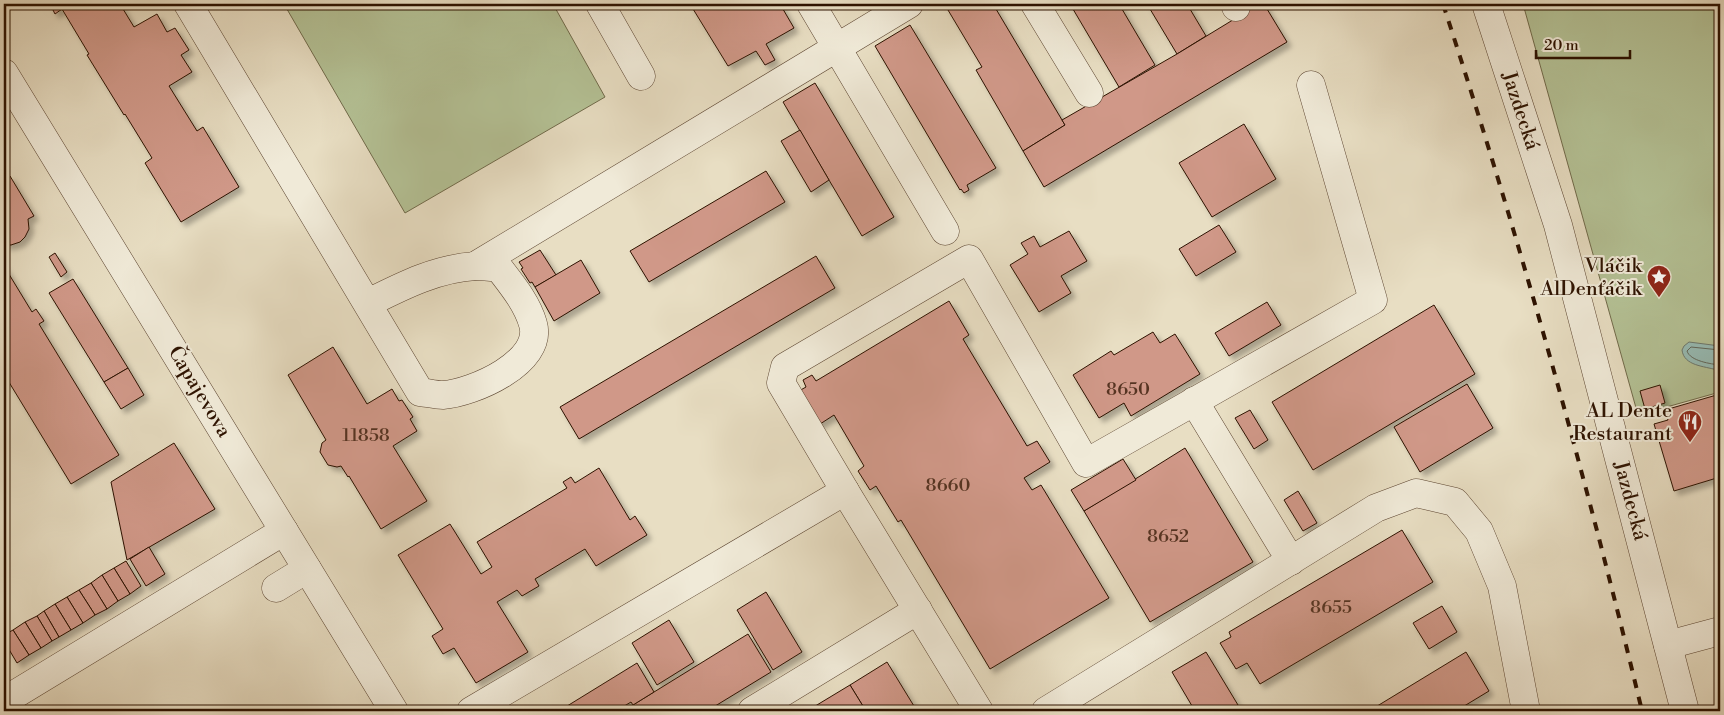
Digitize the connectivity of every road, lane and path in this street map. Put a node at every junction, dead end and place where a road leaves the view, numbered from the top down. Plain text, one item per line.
1 (188, 4) edge
2 (600, 4) edge
3 (811, 4) edge
4 (909, 4) edge
5 (1035, 4) edge
6 (1486, 4) edge
7 (837, 48) junction
8 (4, 73) edge
9 (641, 76) dead end
10 (1311, 84) dead end
11 (1089, 93) dead end
12 (945, 231) dead end
13 (475, 266) junction
14 (368, 304) junction
15 (1194, 401) junction
16 (845, 490) junction
17 (284, 531) junction
18 (1291, 561) junction
19 (307, 569) junction
20 (276, 588) dead end
21 (918, 610) junction
22 (1720, 631) edge
23 (1668, 645) junction
24 (4, 701) edge
25 (1082, 702) edge
26 (394, 711) edge
27 (471, 711) edge
28 (752, 711) edge
29 (979, 711) edge
30 (1046, 711) edge
31 (1526, 711) edge
32 (1685, 711) edge

1 - 14 street
2 - 9 street
3 - 7 street
4 - 7 street
5 - 11 street
6 - 23 street, Jazdecká
7 - 12 street
7 - 13 street
8 - 17 street, Čapajevova
10 - 15 street
13 - 14 street
13 - 14 street
15 - 16 street
15 - 18 street
16 - 21 street
16 - 27 street
17 - 19 street, Čapajevova
17 - 24 street
18 - 25 street
18 - 31 street
19 - 20 street
19 - 26 street, Čapajevova
21 - 28 street
21 - 29 street
22 - 23 street
23 - 32 street, Jazdecká
25 - 30 street

